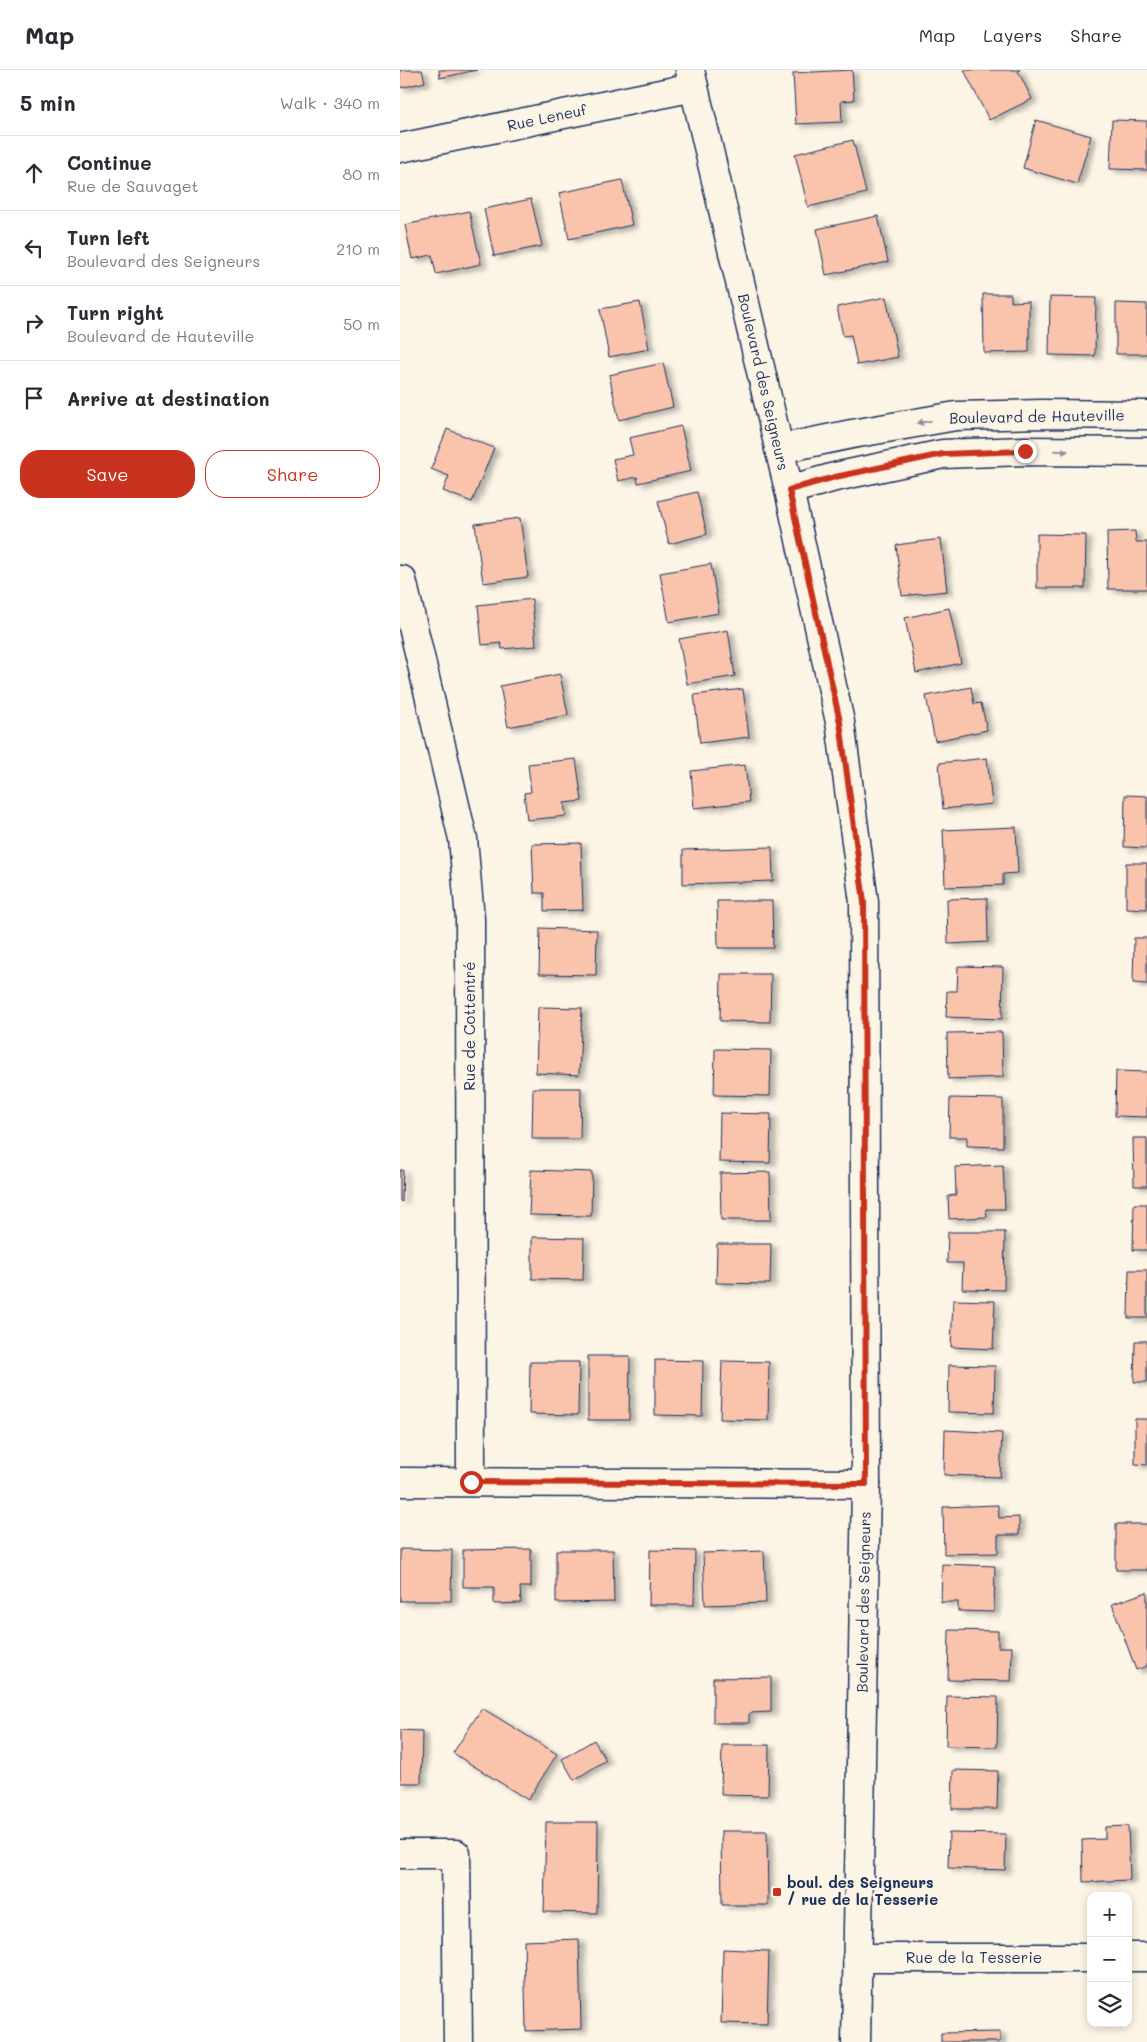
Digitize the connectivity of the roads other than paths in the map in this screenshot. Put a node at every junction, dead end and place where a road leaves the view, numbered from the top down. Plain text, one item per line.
1 (692, 79) edge
2 (400, 148) edge
3 (1147, 415) edge
4 (779, 449) junction
5 (1147, 452) edge
6 (789, 490) junction
7 (400, 580) edge
8 (400, 1482) edge
9 (471, 1482) junction
10 (866, 1484) junction
11 (400, 1854) edge
12 (857, 1958) junction
13 (1087, 1958) edge
14 (1132, 1958) edge
15 (1147, 1958) edge
16 (458, 2042) edge
17 (856, 2042) edge

1 - 2 street, Rue Leneuf
1 - 4 street, Boulevard des Seigneurs
3 -> 4 street, Boulevard de Hauteville
4 - 6 street, Boulevard des Seigneurs
6 -> 5 street
6 - 10 street, Boulevard des Seigneurs
7 - 9 street, Rue de Cottentré
8 - 9 street
9 - 10 street
10 - 12 street, Boulevard des Seigneurs
11 - 16 street
12 - 13 street, Rue de la Tesserie
12 - 17 street, Boulevard des Seigneurs
14 - 15 street

